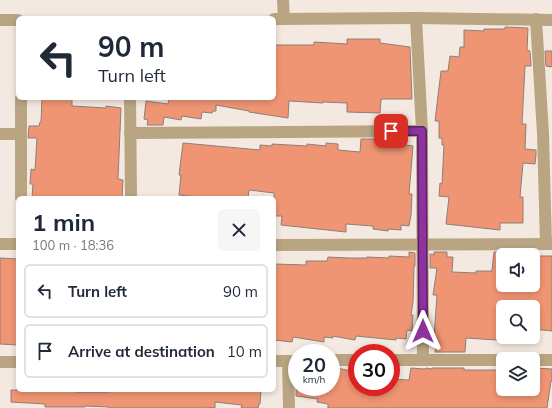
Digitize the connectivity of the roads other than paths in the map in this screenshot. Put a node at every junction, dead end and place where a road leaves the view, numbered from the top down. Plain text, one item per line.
1 (284, 0) edge
2 (416, 18) junction
3 (279, 19) edge
4 (536, 19) junction
5 (0, 20) edge
6 (16, 20) edge
7 (552, 20) edge
8 (21, 100) edge
9 (130, 100) edge
10 (422, 131) junction
11 (130, 133) junction
12 (0, 134) edge
13 (21, 134) junction
14 (547, 134) edge
15 (21, 196) edge
16 (131, 196) edge
17 (0, 244) edge
18 (16, 244) edge
19 (423, 244) junction
20 (549, 244) edge
21 (276, 245) edge
22 (400, 360) edge
23 (422, 360) junction
24 (496, 360) edge
25 (540, 360) edge
26 (552, 360) edge
27 (276, 361) edge
28 (288, 361) edge
29 (0, 362) edge
30 (16, 362) edge
31 (290, 396) edge
32 (289, 408) edge

1 - 3 street
2 - 3 street
2 - 4 street
2 - 10 street
4 - 7 street
4 - 14 street
5 - 6 street
8 - 13 street
9 - 11 street
10 - 11 street
10 - 19 street
11 - 16 street
12 - 13 street
13 - 15 street
14 - 20 street
17 - 18 street
19 - 20 street
19 - 21 street
19 - 23 street
22 - 23 street
23 - 24 street
25 - 26 street
27 - 28 street
29 - 30 street
31 - 32 street

